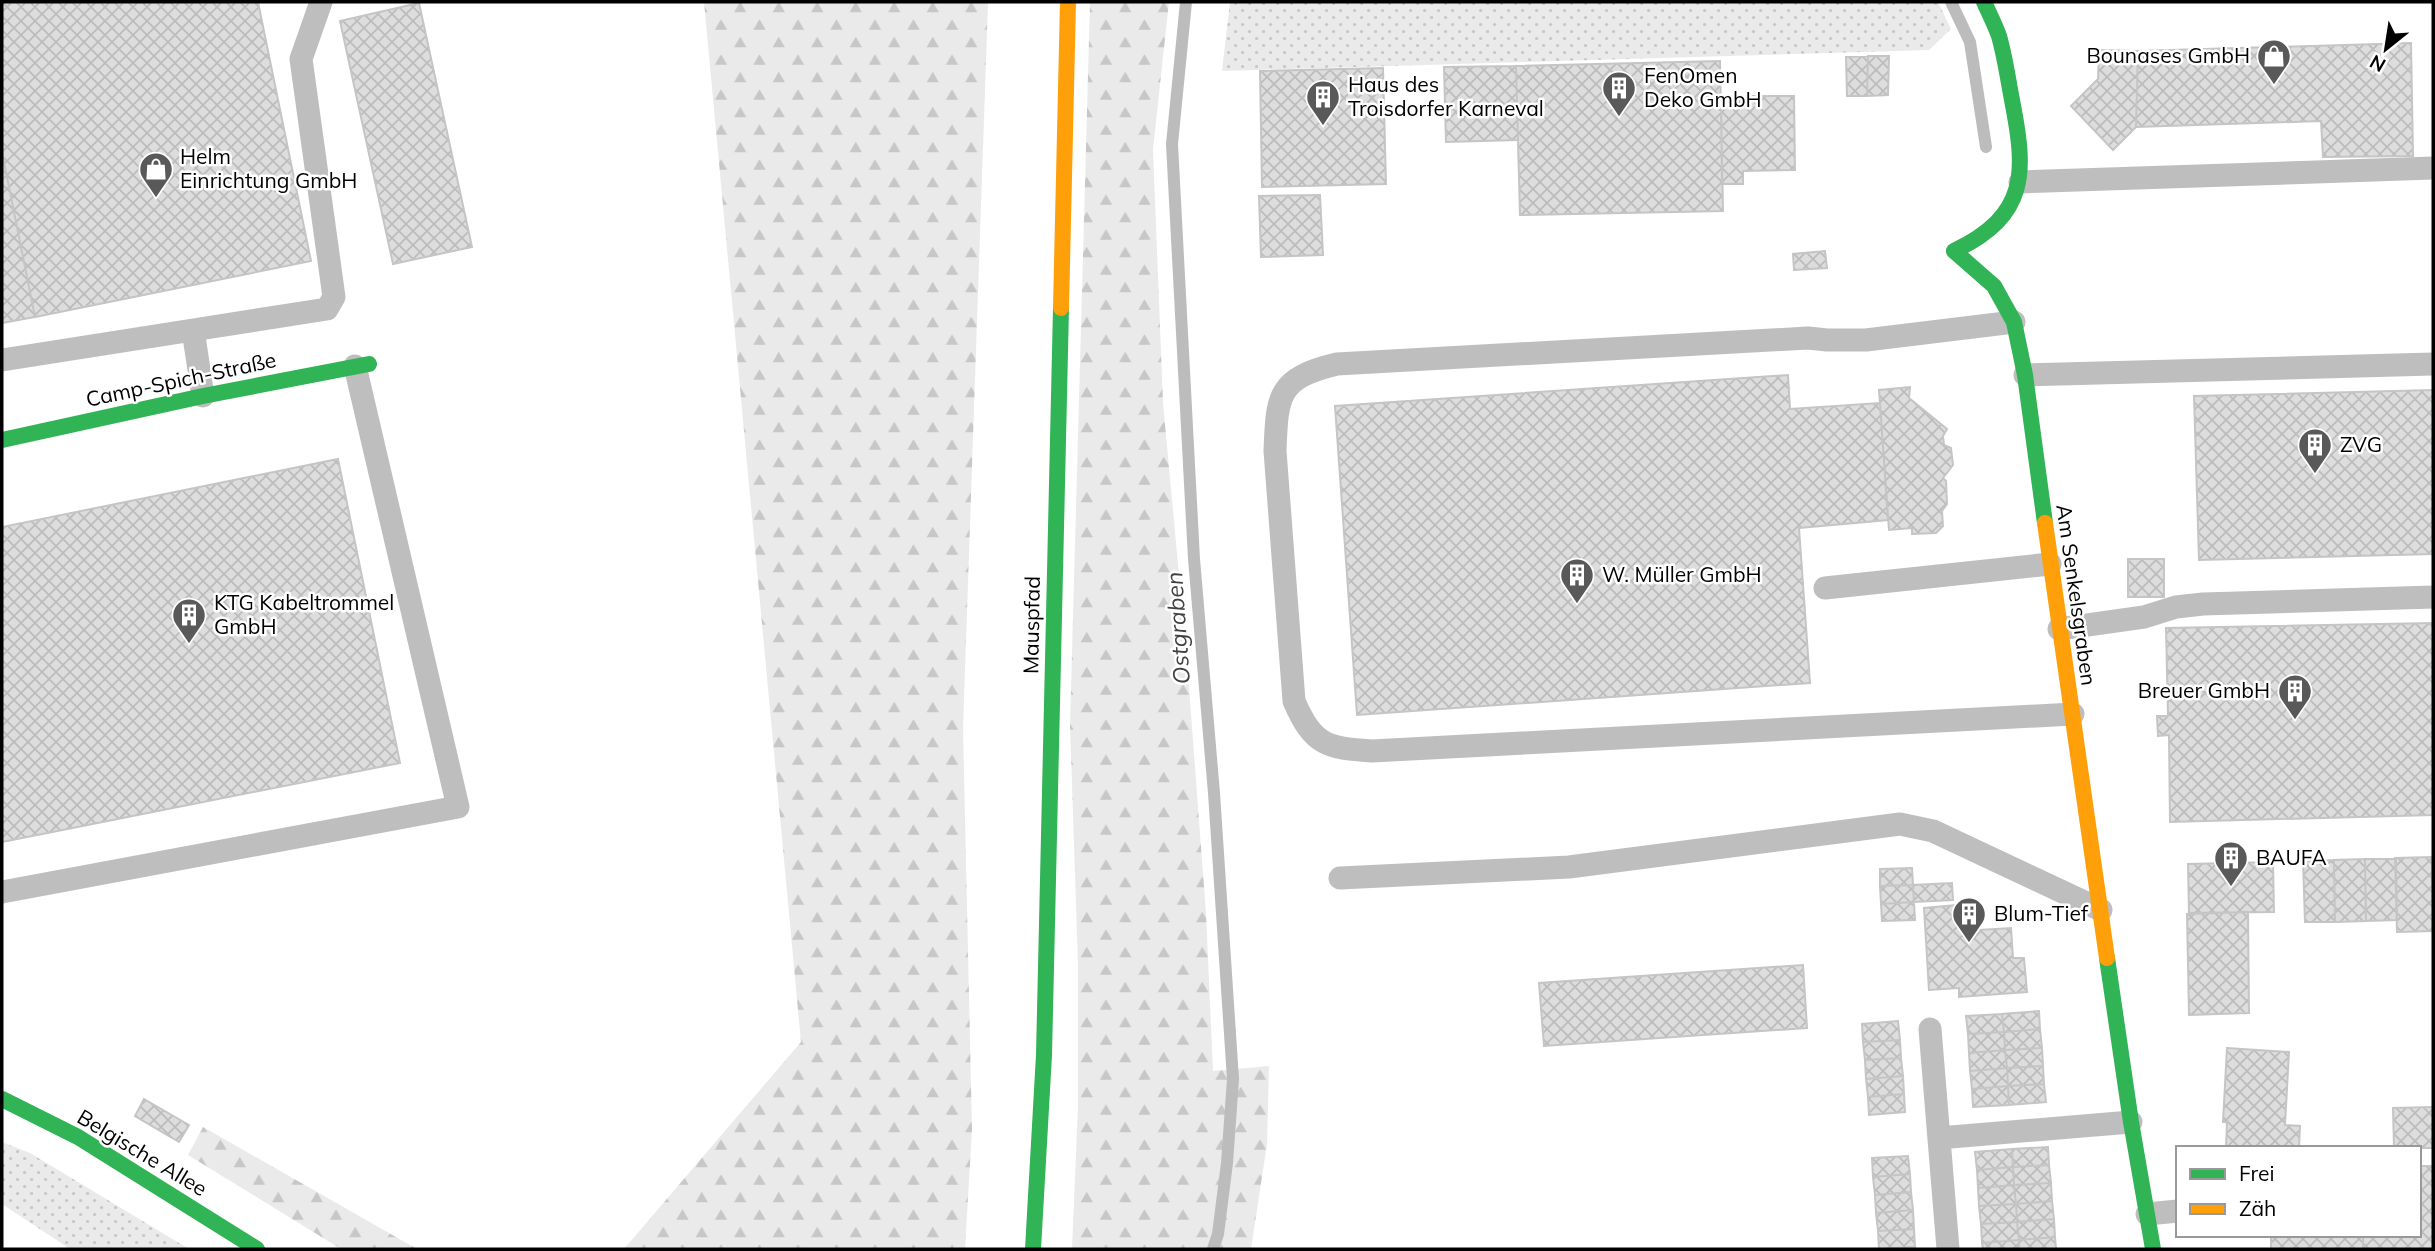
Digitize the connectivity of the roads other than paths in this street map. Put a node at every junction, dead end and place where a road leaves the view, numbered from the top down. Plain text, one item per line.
1 (321, 2) edge
2 (1069, 2) edge
3 (1984, 2) edge
4 (2433, 168) edge
5 (2020, 182) junction
6 (2014, 323) junction
7 (193, 330) junction
8 (2, 360) edge
9 (2433, 364) edge
10 (362, 365) joint
11 (2025, 375) junction
12 (203, 396) junction
13 (2, 440) edge
14 (2050, 564) junction
15 (1825, 588) dead end
16 (2433, 597) edge
17 (2059, 629) junction
18 (2073, 714) junction
19 (1340, 878) dead end
20 (2, 892) edge
21 (2101, 910) junction
22 (1930, 1029) dead end
23 (2, 1099) edge
24 (2131, 1122) junction
25 (1939, 1138) junction
26 (2176, 1211) edge
27 (2147, 1214) junction
28 (257, 1249) edge
29 (1033, 1249) edge
30 (1948, 1249) edge
31 (2153, 1249) edge

1 - 7 lane
2 - 29 street, Mauspfad
3 - 5 street, Am Senkelsgraben
4 - 5 lane
5 - 6 street, Am Senkelsgraben
6 - 11 street, Am Senkelsgraben
6 - 18 lane
7 - 8 lane
7 - 12 lane
9 - 11 lane
10 - 12 street, Camp-Spich-Straße
10 - 20 lane
11 - 14 street, Am Senkelsgraben
12 - 13 street, Camp-Spich-Straße
14 - 15 lane
14 - 17 street, Am Senkelsgraben
16 - 17 lane
17 - 18 street, Am Senkelsgraben
18 - 21 street, Am Senkelsgraben
19 - 21 lane
21 - 24 street, Am Senkelsgraben
22 - 25 lane
23 - 28 street, Belgische Allee
24 - 25 lane
24 - 27 street, Am Senkelsgraben
25 - 30 lane
26 - 27 lane
27 - 31 street, Am Senkelsgraben

